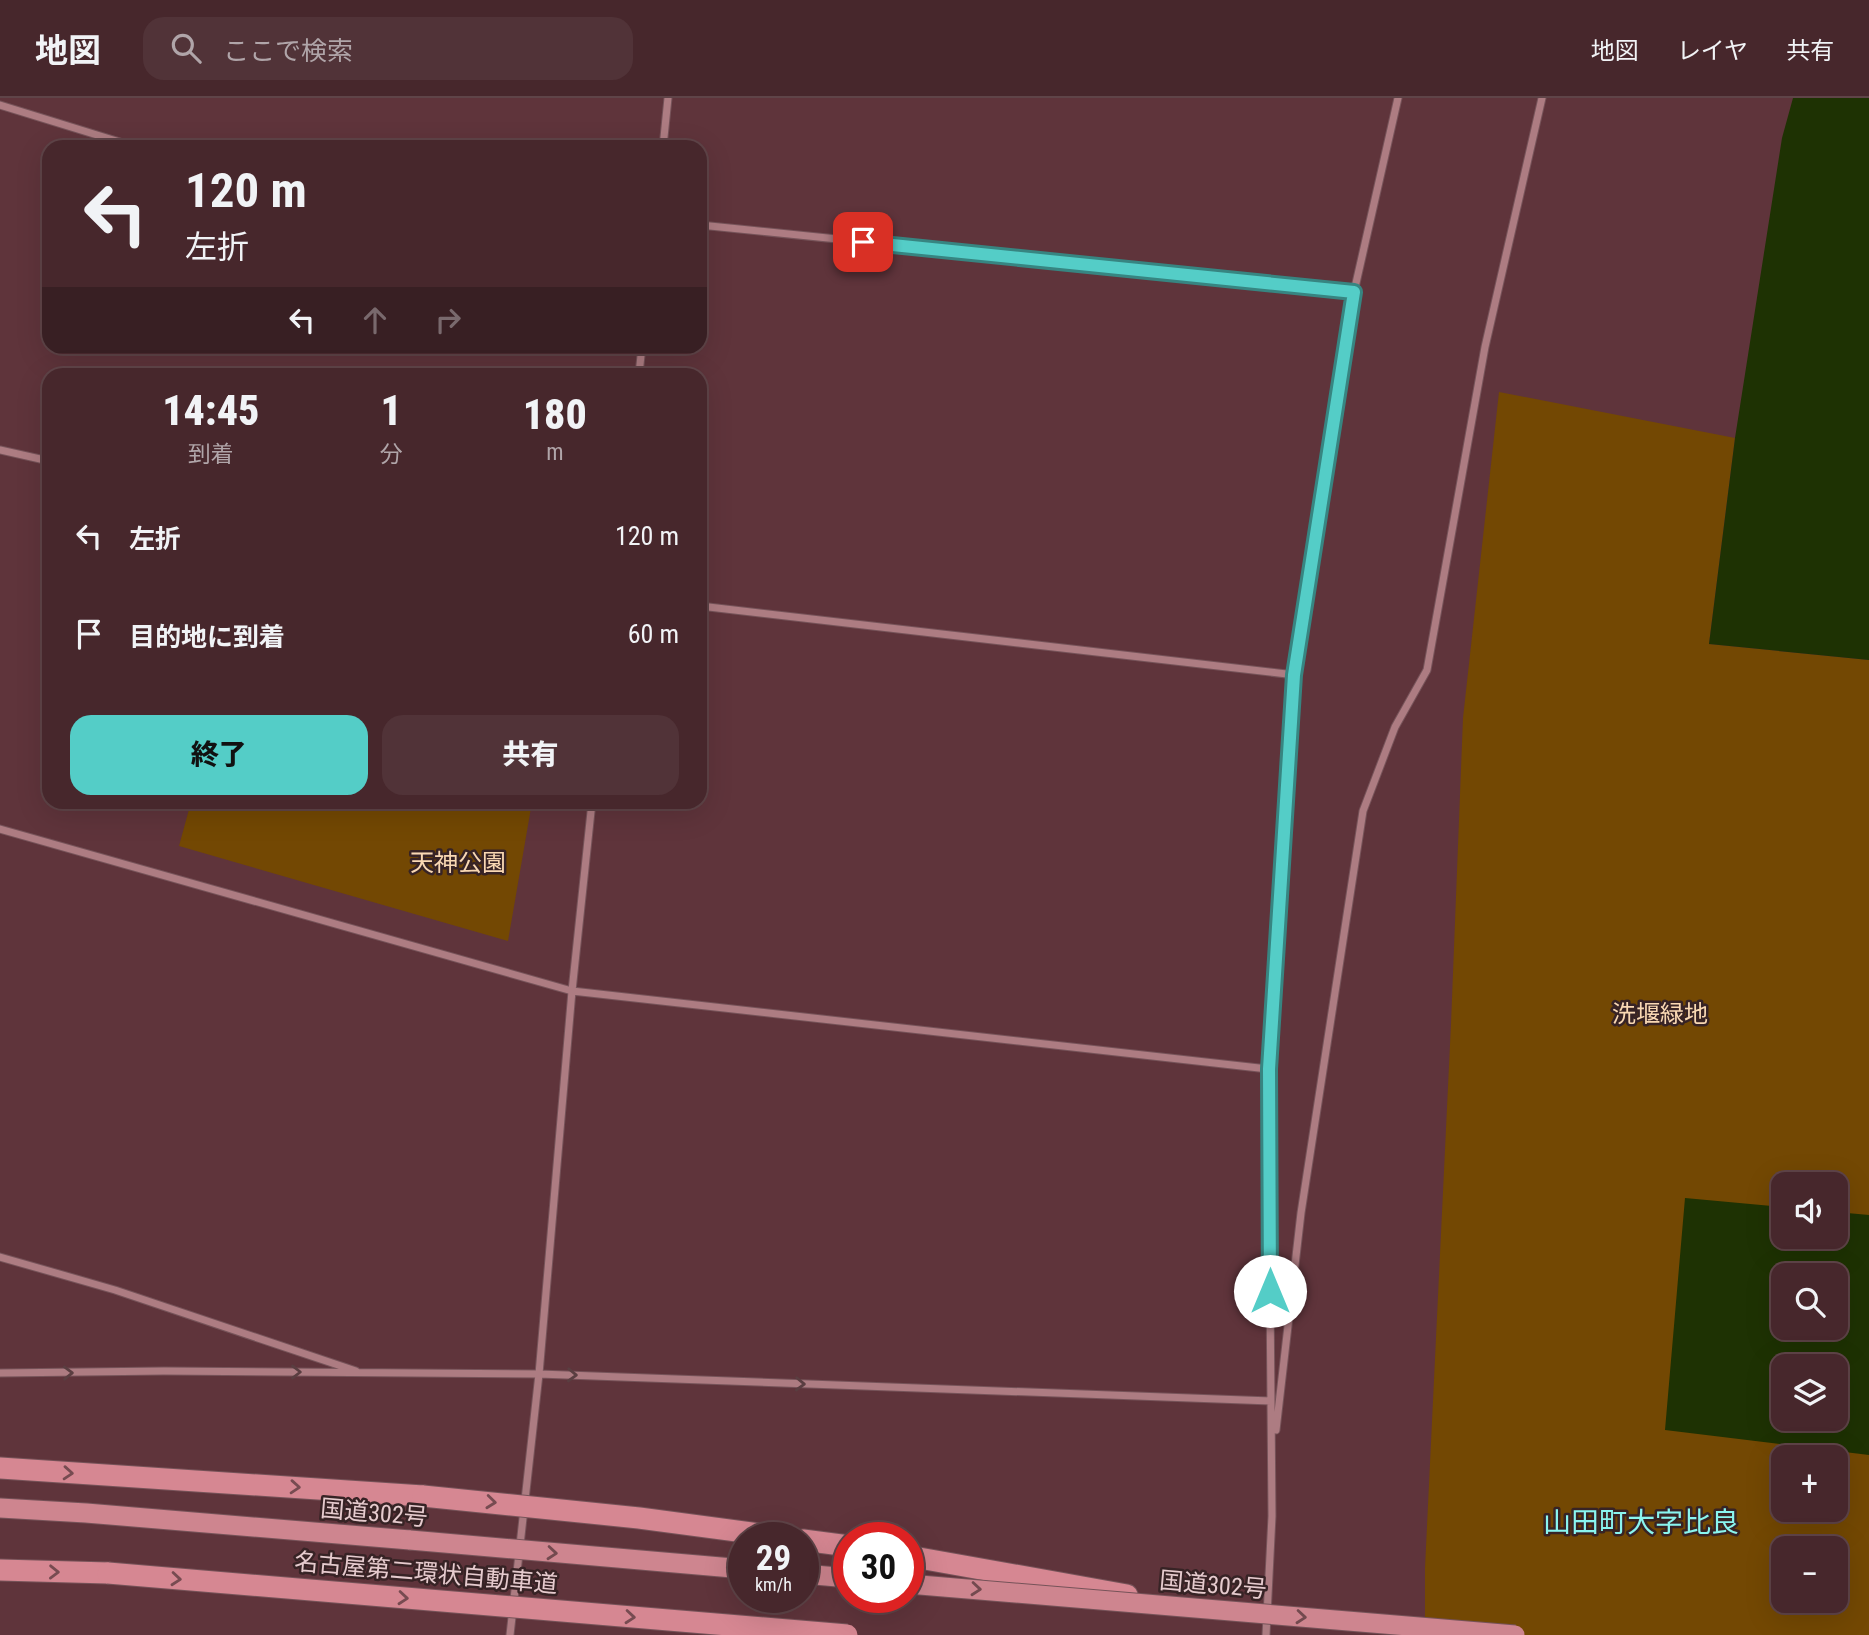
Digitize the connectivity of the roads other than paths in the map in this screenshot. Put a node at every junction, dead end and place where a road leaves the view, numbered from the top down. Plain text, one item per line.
1 (668, 98) edge
2 (1398, 98) edge
3 (1542, 98) edge
4 (0, 105) edge
5 (113, 140) edge
6 (664, 140) edge
7 (707, 226) edge
8 (1354, 292) junction
9 (0, 450) edge
10 (42, 459) edge
11 (707, 607) edge
12 (1294, 675) junction
13 (591, 809) edge
14 (0, 829) edge
15 (572, 991) junction
16 (1269, 1069) junction
17 (0, 1257) edge
18 (0, 1373) edge
19 (362, 1373) junction
20 (539, 1374) junction
21 (1271, 1401) junction
22 (1272, 1461) junction
23 (0, 1468) edge
24 (0, 1508) edge
25 (728, 1530) edge
26 (924, 1559) edge
27 (728, 1568) edge
28 (0, 1570) edge
29 (924, 1585) edge
30 (1205, 1609) junction
31 (510, 1635) edge
32 (846, 1635) edge
33 (1266, 1635) edge
34 (1515, 1635) edge

1 - 6 street
2 - 8 street
3 - 22 street
4 - 5 street
7 - 8 street
8 - 12 street
9 - 10 street
11 - 12 street
12 - 16 street
13 - 15 street
14 - 15 street
15 - 16 street
15 - 20 street
16 - 21 street
17 - 19 street
18 -> 19 street
19 - 20 street
20 -> 21 street
20 - 31 street
21 - 22 street
22 - 33 street
23 -> 25 highway, bridge
24 -> 27 highway, 国道302号, bridge
26 - 30 highway, bridge
28 -> 32 highway, 名古屋第二環状自動車道, bridge
29 -> 30 highway, 国道302号, bridge
30 -> 34 highway, 国道302号, bridge

